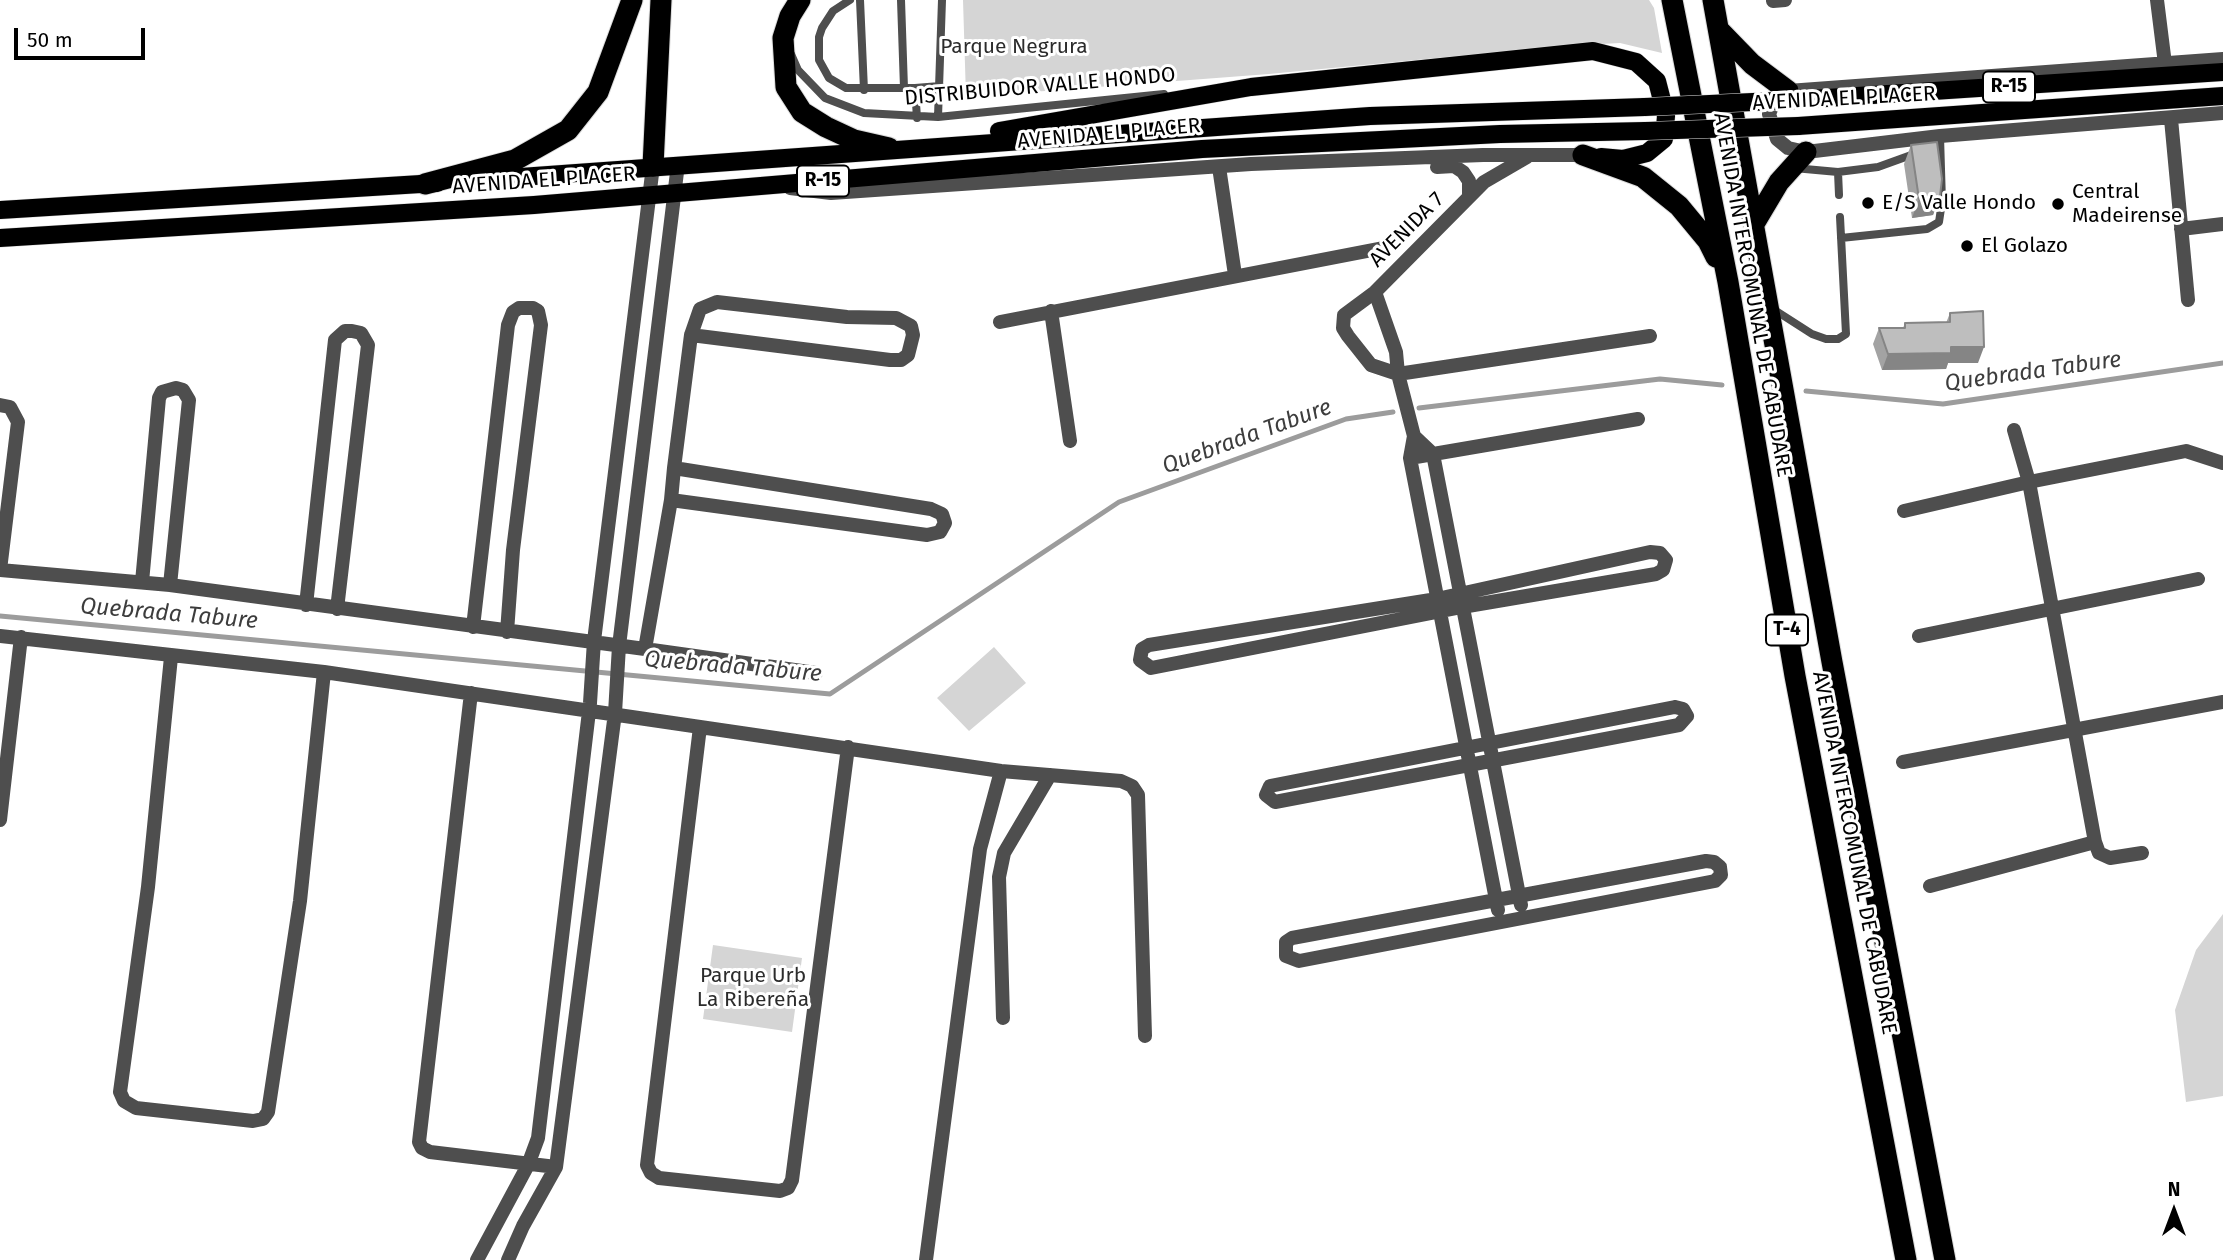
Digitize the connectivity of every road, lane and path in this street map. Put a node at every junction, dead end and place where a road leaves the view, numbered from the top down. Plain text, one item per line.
1 (632, 0) edge
2 (661, 0) edge
3 (807, 0) edge
4 (850, 0) edge
5 (860, 0) edge
6 (901, 0) edge
7 (942, 0) edge
8 (1672, 0) edge
9 (1713, 0) edge
10 (2157, 0) edge
11 (795, 8) edge
12 (1718, 28) junction
13 (783, 38) junction
14 (2223, 59) edge
15 (2165, 64) junction
16 (2223, 72) edge
17 (940, 86) junction
18 (1251, 87) junction
19 (904, 88) junction
20 (915, 88) junction
21 (864, 90) junction
22 (1792, 95) junction
23 (2223, 96) edge
24 (2223, 113) edge
25 (938, 117) junction
26 (916, 118) junction
27 (2171, 119) junction
28 (1940, 136) junction
29 (929, 145) junction
30 (889, 148) junction
31 (1806, 152) junction
32 (1531, 156) junction
33 (1583, 156) junction
34 (1386, 159) junction
35 (678, 164) junction
36 (653, 166) junction
37 (1219, 167) junction
38 (1791, 168) junction
39 (1838, 172) junction
40 (425, 184) junction
41 (764, 186) junction
42 (676, 193) junction
43 (649, 195) junction
44 (1839, 195) dead end
45 (1469, 197) junction
46 (0, 209) edge
47 (1840, 217) dead end
48 (1754, 224) junction
49 (2223, 224) edge
50 (2181, 229) junction
51 (0, 238) edge
52 (1841, 238) junction
53 (1383, 248) dead end
54 (1235, 275) junction
55 (1728, 282) junction
56 (1375, 292) junction
57 (2188, 300) dead end
58 (1768, 305) junction
59 (1051, 311) junction
60 (1000, 322) dead end
61 (691, 335) junction
62 (1650, 336) dead end
63 (1398, 373) junction
64 (0, 405) edge
65 (1639, 419) dead end
66 (2014, 430) dead end
67 (1414, 436) junction
68 (1070, 442) dead end
69 (1433, 454) junction
70 (1410, 458) junction
71 (2223, 463) edge
72 (674, 468) junction
73 (2029, 482) junction
74 (671, 500) junction
75 (1904, 511) dead end
76 (0, 570) edge
77 (2198, 579) dead end
78 (142, 582) junction
79 (170, 584) junction
80 (1461, 601) junction
81 (306, 604) junction
82 (1438, 605) junction
83 (2052, 607) junction
84 (337, 609) junction
85 (473, 627) junction
86 (507, 632) junction
87 (0, 636) edge
88 (1919, 636) dead end
89 (21, 638) junction
90 (594, 641) junction
91 (619, 646) junction
92 (645, 649) junction
93 (172, 657) junction
94 (324, 673) junction
95 (816, 673) dead end
96 (471, 693) junction
97 (2223, 702) edge
98 (589, 706) junction
99 (615, 710) junction
100 (1621, 718) junction
101 (700, 727) junction
102 (2073, 730) junction
103 (1625, 735) junction
104 (848, 747) junction
105 (1492, 752) junction
106 (1467, 757) junction
107 (1903, 762) dead end
108 (1001, 771) junction
109 (1050, 775) junction
110 (0, 820) edge
111 (2095, 842) junction
112 (2142, 853) dead end
113 (1648, 872) junction
114 (1930, 886) dead end
115 (1652, 892) junction
116 (1519, 897) junction
117 (1496, 902) junction
118 (1523, 916) junction
119 (1499, 920) junction
120 (1003, 1018) dead end
121 (1145, 1036) dead end
122 (528, 1165) junction
123 (556, 1167) junction
124 (499, 1213) junction
125 (523, 1226) junction
126 (477, 1260) edge
127 (508, 1260) edge
128 (926, 1260) edge
129 (1906, 1260) edge
130 (1945, 1260) edge

1 - 40 highway
2 - 36 highway
3 - 11 highway
4 - 21 lane
5 - 21 lane
6 - 19 lane
7 - 17 lane
8 - 55 highway, AVENIDA INTERCOMUNAL DE CABUDARE / T-4
9 - 12 highway, AVENIDA INTERCOMUNAL DE CABUDARE / T-4
10 - 15 street
11 - 13 highway
12 - 22 highway
12 - 48 highway, AVENIDA INTERCOMUNAL DE CABUDARE / T-4
13 - 26 lane, DISTRIBUIDOR VALLE HONDO
13 - 30 highway
14 - 15 street
15 - 22 street
16 - 22 main road, AVENIDA EL PLACER / R-15
17 - 20 lane
17 - 25 lane
18 - 25 lane, DISTRIBUIDOR VALLE HONDO
18 - 29 main road
18 - 33 main road
19 - 20 lane
19 - 21 lane
20 - 26 lane
22 - 29 main road, AVENIDA EL PLACER / R-15, bridge
22 - 31 street
23 - 41 main road, AVENIDA EL PLACER / R-15, bridge
24 - 27 street
25 - 26 lane, DISTRIBUIDOR VALLE HONDO
27 - 28 street
27 - 50 street
28 - 31 street
28 - 39 lane
28 - 52 lane
29 - 30 main road, AVENIDA EL PLACER / R-15
30 - 35 main road, AVENIDA EL PLACER / R-15
31 - 38 highway
32 - 33 street
32 - 34 street
32 - 45 street, AVENIDA 7
33 - 55 highway
34 - 37 street
34 - 45 street
35 - 36 main road, AVENIDA EL PLACER / R-15
35 - 42 street
36 - 40 main road, AVENIDA EL PLACER / R-15
36 - 43 street
37 - 41 street
37 - 54 street
38 - 39 lane
38 - 48 highway
39 - 44 lane
40 - 46 main road, AVENIDA EL PLACER / R-15
41 - 42 main road, AVENIDA EL PLACER / R-15
42 - 43 main road, AVENIDA EL PLACER / R-15
42 - 91 street
43 - 51 main road, AVENIDA EL PLACER / R-15
43 - 90 street
45 - 56 street, AVENIDA 7
47 - 52 lane
48 - 58 highway, AVENIDA INTERCOMUNAL DE CABUDARE / T-4
49 - 50 street
50 - 57 street
52 - 58 lane
53 - 54 street
54 - 59 street
55 - 129 highway, AVENIDA INTERCOMUNAL DE CABUDARE / T-4
56 - 63 street, AVENIDA 7
56 - 63 street, AVENIDA 7
58 - 130 highway, AVENIDA INTERCOMUNAL DE CABUDARE / T-4
59 - 60 street
59 - 68 street
61 - 61 street
61 - 72 street
62 - 63 street
63 - 67 street
64 - 76 street
65 - 69 street
66 - 73 street
67 - 69 street
67 - 70 street
69 - 70 street
69 - 80 street
70 - 82 street
71 - 73 street
72 - 74 street
72 - 74 street
73 - 75 street
73 - 83 street
74 - 92 street
76 - 78 street
77 - 83 street
78 - 79 street
78 - 79 street
79 - 81 street
80 - 80 street
80 - 82 street
80 - 105 street
81 - 84 street
81 - 84 street
82 - 82 street
82 - 106 street
83 - 88 street
83 - 102 street
84 - 85 street
85 - 86 street
85 - 86 street
86 - 90 street
87 - 89 street
89 - 93 street
89 - 110 street
90 - 91 street
90 - 98 street
91 - 92 street
91 - 99 street
92 - 95 street
93 - 94 street
93 - 94 street
94 - 96 street
96 - 98 street
96 - 122 street
97 - 102 street
98 - 99 street
98 - 122 street
99 - 101 street
99 - 123 street
100 - 103 street
100 - 103 street
100 - 105 street
101 - 104 street
101 - 104 street
102 - 107 street
102 - 111 street
103 - 105 street
104 - 108 street
105 - 106 street
105 - 116 street
106 - 106 street
106 - 117 street
108 - 109 street
108 - 128 street
109 - 120 street
109 - 121 street
111 - 112 street
111 - 114 street
113 - 115 street
113 - 115 street
113 - 116 street
115 - 118 street
116 - 117 street
116 - 118 street
117 - 119 street
117 - 119 street
118 - 119 street
122 - 123 street
122 - 124 street
123 - 125 street
124 - 125 street
124 - 126 street
125 - 127 street

